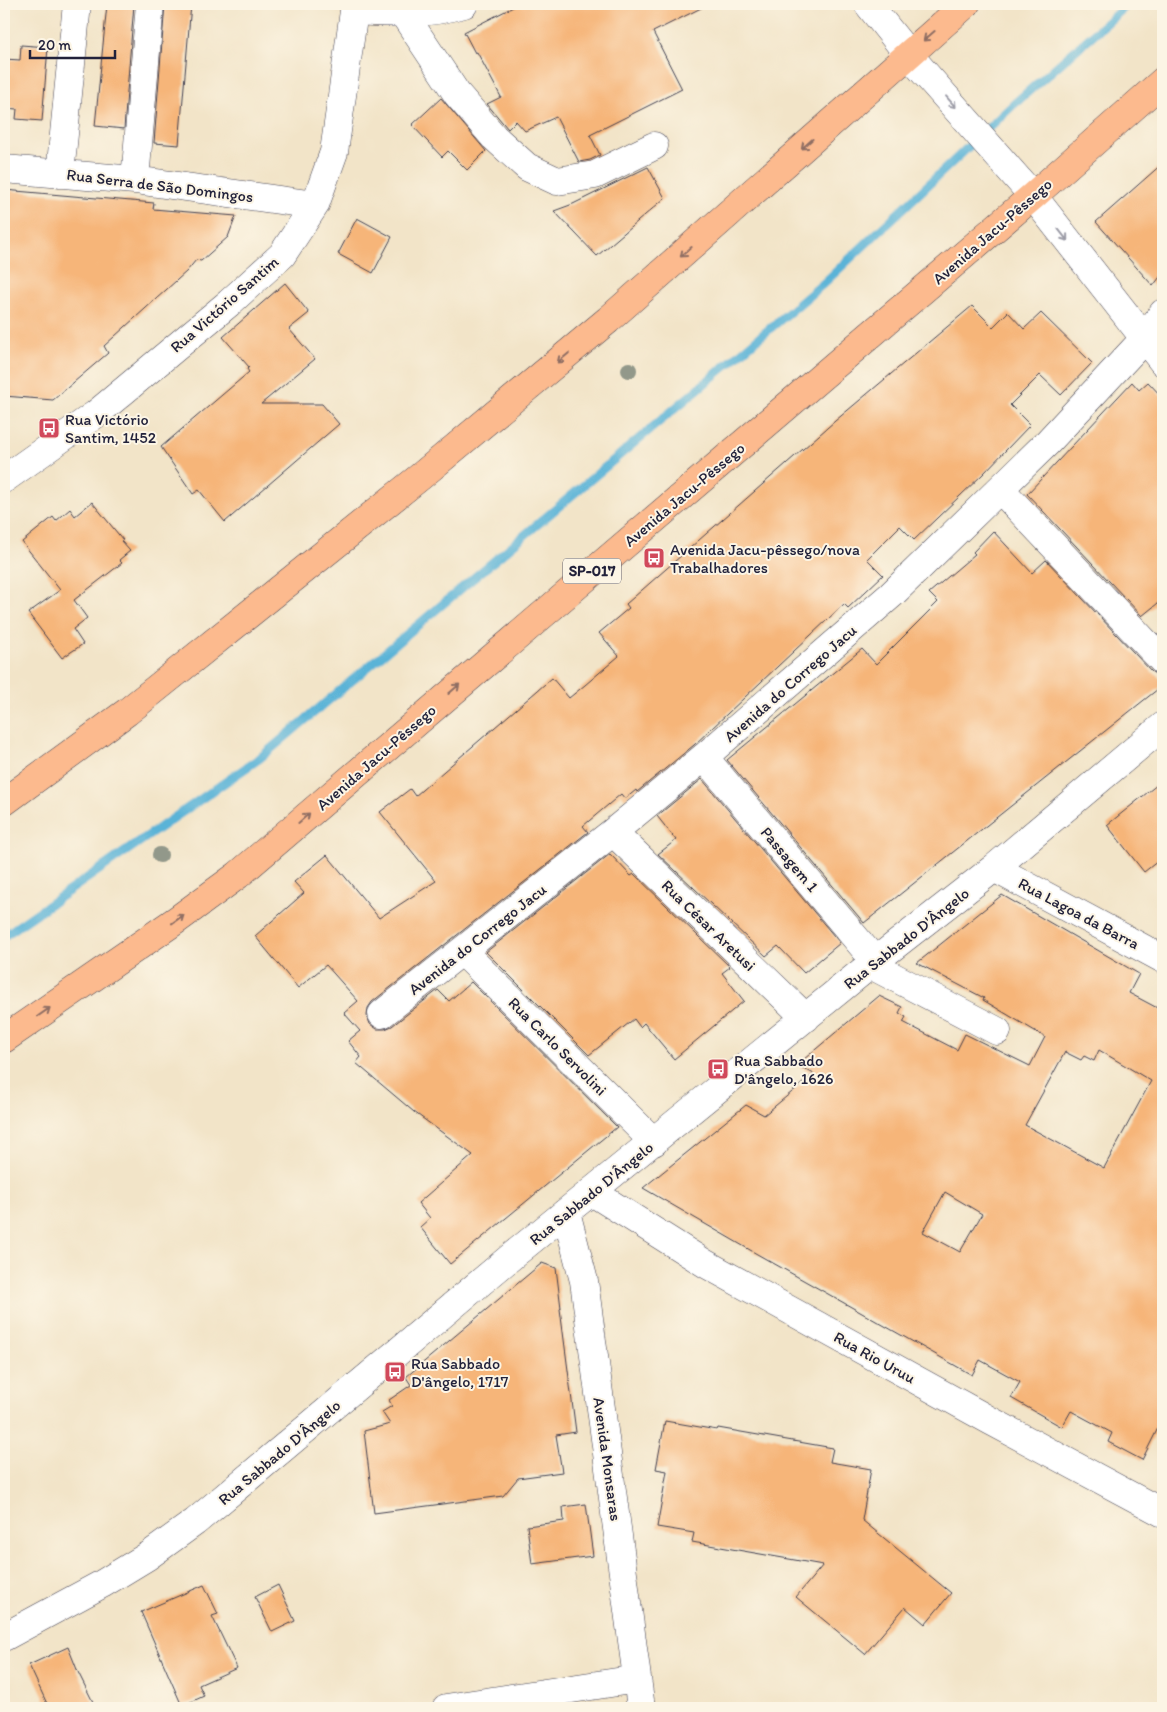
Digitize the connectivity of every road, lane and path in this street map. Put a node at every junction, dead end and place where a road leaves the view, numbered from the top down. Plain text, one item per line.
1 (77, 4) edge
2 (150, 4) edge
3 (464, 4) edge
4 (868, 4) edge
5 (966, 4) edge
6 (354, 7) edge
7 (403, 13) junction
8 (914, 59) junction
9 (1163, 81) edge
10 (654, 146) dead end
11 (4, 169) edge
12 (60, 174) junction
13 (135, 180) junction
14 (1033, 196) junction
15 (315, 204) junction
16 (1163, 313) edge
17 (1144, 338) junction
18 (1163, 362) edge
19 (4, 479) edge
20 (1000, 489) junction
21 (1163, 661) edge
22 (1163, 726) edge
23 (704, 757) junction
24 (4, 802) edge
25 (613, 832) junction
26 (994, 868) junction
27 (462, 951) junction
28 (1163, 959) edge
29 (873, 963) junction
30 (382, 1014) dead end
31 (806, 1018) junction
32 (997, 1031) dead end
33 (4, 1039) edge
34 (654, 1142) junction
35 (592, 1192) junction
36 (566, 1212) junction
37 (1163, 1513) edge
38 (6, 1631) edge
39 (637, 1679) junction
40 (446, 1708) edge
41 (641, 1708) edge

1 - 12 street
2 - 13 street
3 - 7 street
4 - 8 street
5 -> 8 highway
6 - 7 street
6 - 15 street, Rua Victório Santim
7 - 10 street
8 -> 14 street
8 -> 24 highway
9 - 14 highway, Avenida Jacu-Pêssego / SP-017
11 - 12 street, Rua Serra de São Domingos
12 - 13 street, Rua Serra de São Domingos
13 - 15 street, Rua Serra de São Domingos
14 -> 17 street
33 -> 14 highway, Avenida Jacu-Pêssego / SP-017
15 - 19 street, Rua Victório Santim
16 - 17 street, Avenida do Corrego Jacu
17 - 18 street
17 - 20 street, Avenida do Corrego Jacu
20 - 21 street
20 - 23 street, Avenida do Corrego Jacu
22 - 26 street, Rua Sabbado D'Ângelo
23 - 25 street, Avenida do Corrego Jacu
23 - 29 street, Passagem 1
25 - 27 street, Avenida do Corrego Jacu
25 - 31 street, Rua César Aretusi
26 - 28 street, Rua Lagoa da Barra
26 - 29 street, Rua Sabbado D'Ângelo
27 - 30 street, Avenida do Corrego Jacu
27 - 34 street, Rua Carlo Servolini
29 - 31 street, Rua Sabbado D'Ângelo
29 - 32 street
31 - 34 street, Rua Sabbado D'Ângelo
34 - 35 street, Rua Sabbado D'Ângelo
35 - 36 street, Rua Sabbado D'Ângelo
35 - 37 street, Rua Rio Uruu
36 - 38 street, Rua Sabbado D'Ângelo
36 - 39 street, Avenida Monsaras
39 - 40 street
39 - 41 street, Avenida Monsaras

